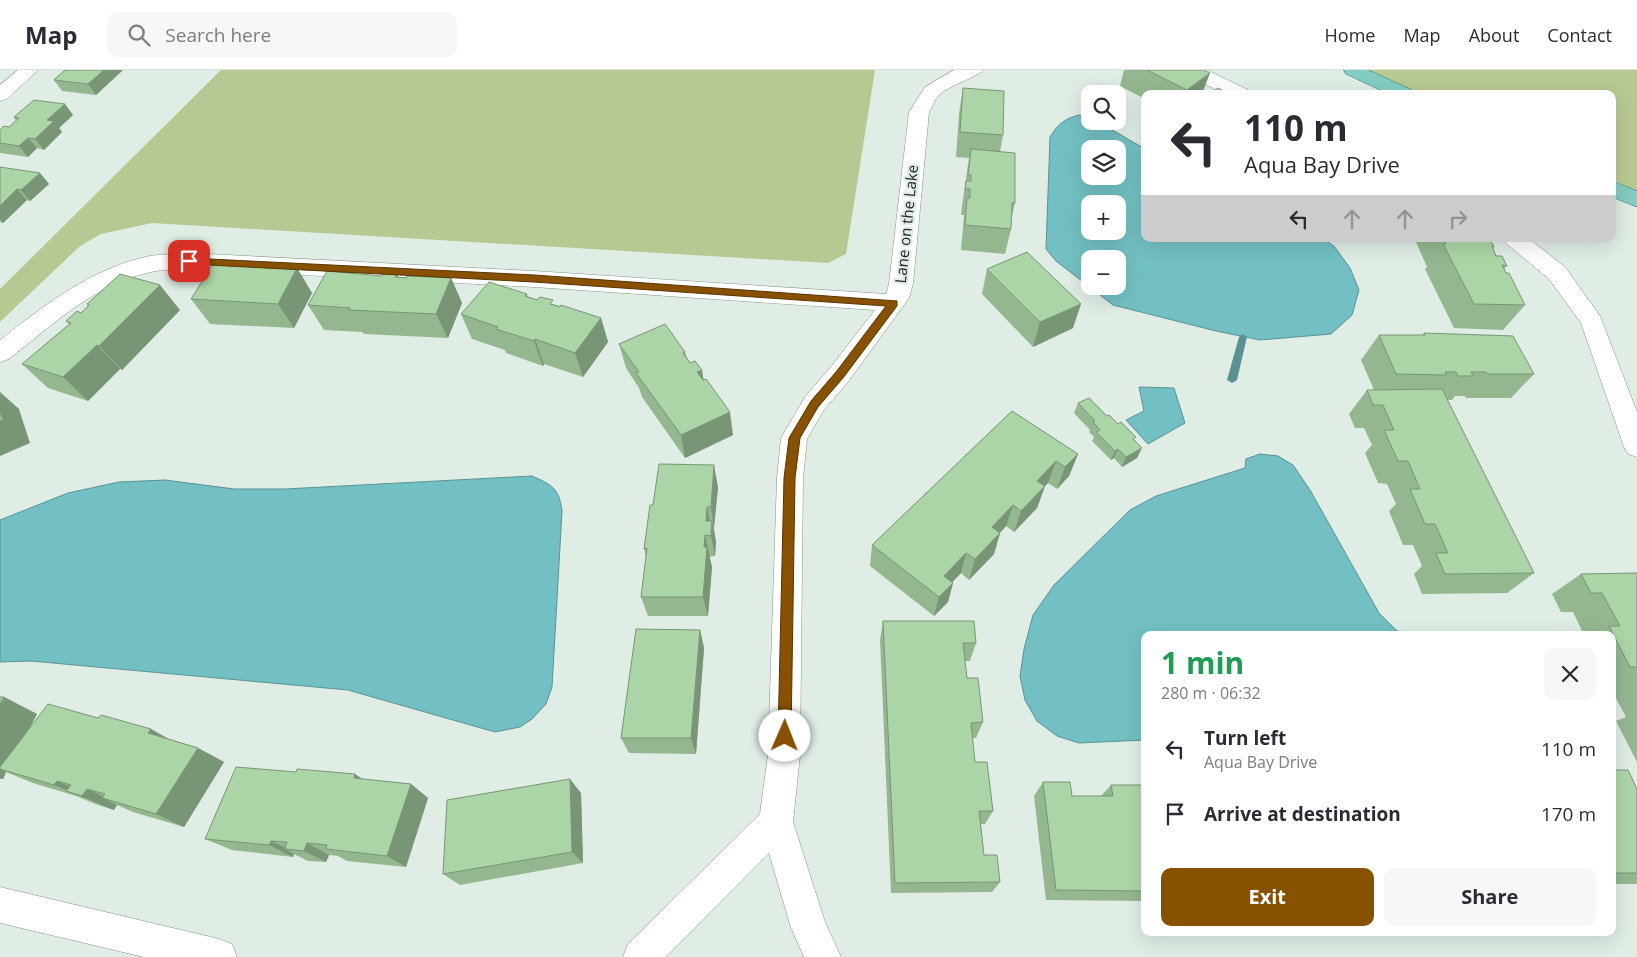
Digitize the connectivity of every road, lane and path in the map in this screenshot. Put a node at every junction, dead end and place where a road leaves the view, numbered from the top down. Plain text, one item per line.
1 (29, 70) edge
2 (974, 70) edge
3 (1192, 70) edge
4 (1353, 70) edge
5 (1233, 90) edge
6 (1396, 90) edge
7 (0, 95) edge
8 (1616, 190) edge
9 (1637, 200) edge
10 (1519, 242) edge
11 (894, 303) junction
12 (0, 353) edge
13 (1637, 448) edge
14 (776, 822) junction
15 (0, 905) edge
16 (219, 957) edge
17 (642, 957) edge
18 (823, 957) edge

1 - 7 street
2 - 11 street, Lane on the Lake
3 - 5 street
4 - 6 main road
8 - 9 main road
10 - 13 street
11 - 12 street
11 - 14 street, Lane on the Lake
14 - 17 street
14 - 18 street, Lane on the Lake
15 - 16 street

